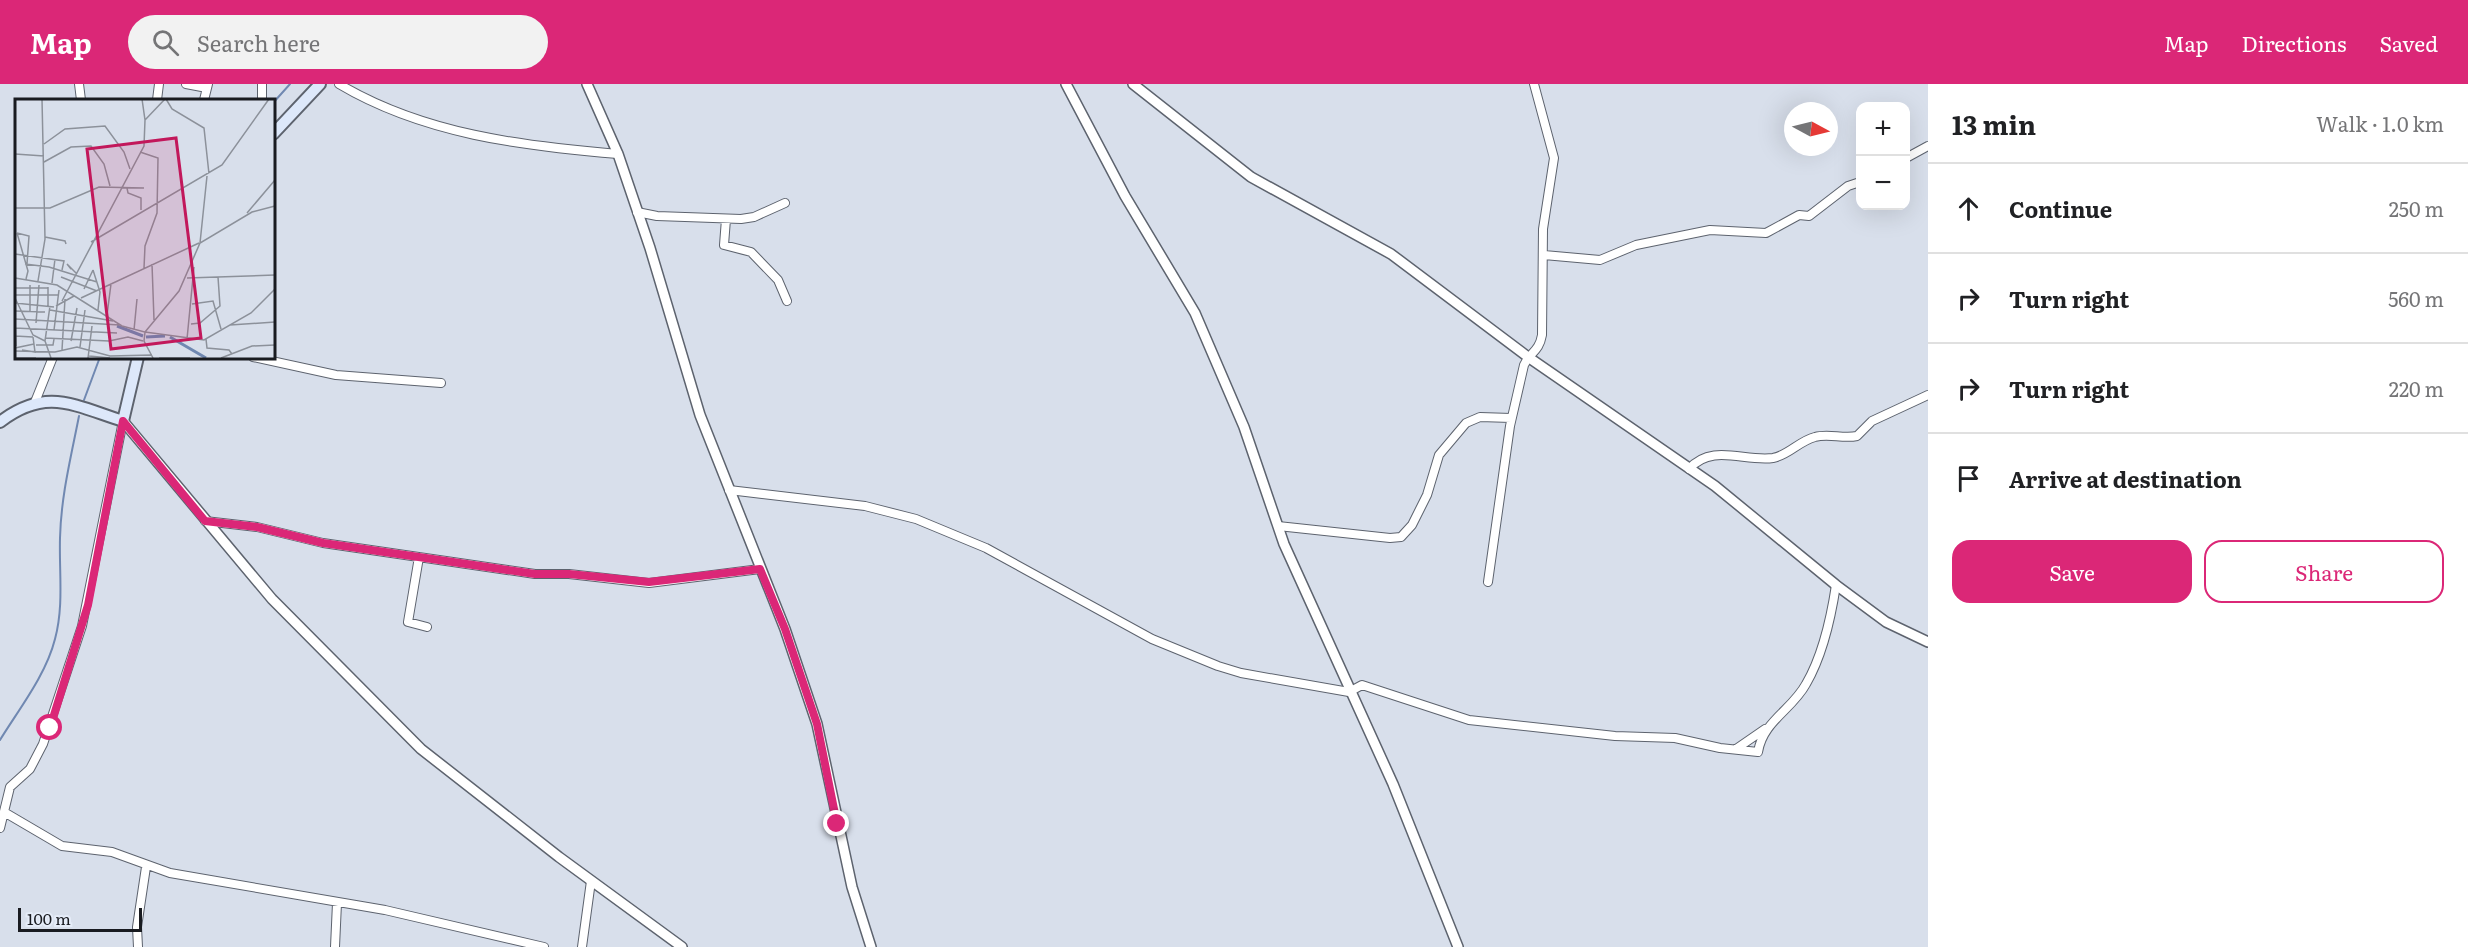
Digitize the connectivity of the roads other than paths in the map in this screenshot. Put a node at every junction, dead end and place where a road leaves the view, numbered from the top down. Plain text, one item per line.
1 (79, 84) edge
2 (159, 84) edge
3 (186, 84) edge
4 (320, 84) edge
5 (339, 84) edge
6 (587, 84) edge
7 (1066, 84) edge
8 (1133, 84) edge
9 (1534, 84) edge
10 (207, 86) edge
11 (81, 99) edge
12 (157, 99) edge
13 (274, 133) edge
14 (1928, 146) edge
15 (618, 154) junction
16 (1909, 156) edge
17 (1856, 183) edge
18 (785, 203) dead end
19 (637, 212) junction
20 (726, 219) junction
21 (1544, 255) junction
22 (787, 301) dead end
23 (1528, 357) junction
24 (53, 358) edge
25 (138, 358) edge
26 (259, 358) edge
27 (441, 383) dead end
28 (1928, 395) edge
29 (35, 402) junction
30 (1511, 418) junction
31 (123, 421) junction
32 (0, 422) edge
33 (1689, 469) junction
34 (729, 490) junction
35 (205, 521) junction
36 (1278, 526) junction
37 (419, 556) junction
38 (760, 569) junction
39 (1488, 582) dead end
40 (1836, 585) junction
41 (427, 627) dead end
42 (1928, 642) edge
43 (1349, 692) junction
44 (1766, 728) junction
45 (1734, 750) junction
46 (4, 812) junction
47 (0, 828) edge
48 (146, 867) junction
49 (591, 881) junction
50 (337, 903) junction
51 (138, 947) edge
52 (335, 947) edge
53 (544, 947) edge
54 (582, 947) edge
55 (682, 947) edge
56 (872, 947) edge
57 (1458, 947) edge

1 - 11 street
2 - 12 street
3 - 10 street
4 - 13 main road
5 - 15 street
6 - 15 street
7 - 36 street
8 - 23 street
9 - 21 street
14 - 16 street
15 - 19 street
17 - 21 street
18 - 20 street
19 - 20 street
19 - 34 street
20 - 22 street
21 - 23 street
23 - 30 street
23 - 33 street
24 - 29 street
25 - 31 main road
26 - 27 street
28 - 33 street
29 - 31 main road
29 - 32 main road
30 - 36 street
30 - 39 street
31 - 35 street
31 - 46 street
33 - 40 street
34 - 38 street
34 - 43 street
35 - 37 street
35 - 49 street
36 - 43 street
37 - 38 street
37 - 41 street
38 - 56 street
40 - 42 street
40 - 44 street
43 - 45 street
43 - 57 street
44 - 45 street
44 - 45 street
46 - 47 street
46 - 48 street
48 - 50 street
48 - 51 street
49 - 54 street
49 - 55 street
50 - 52 street
50 - 53 street

